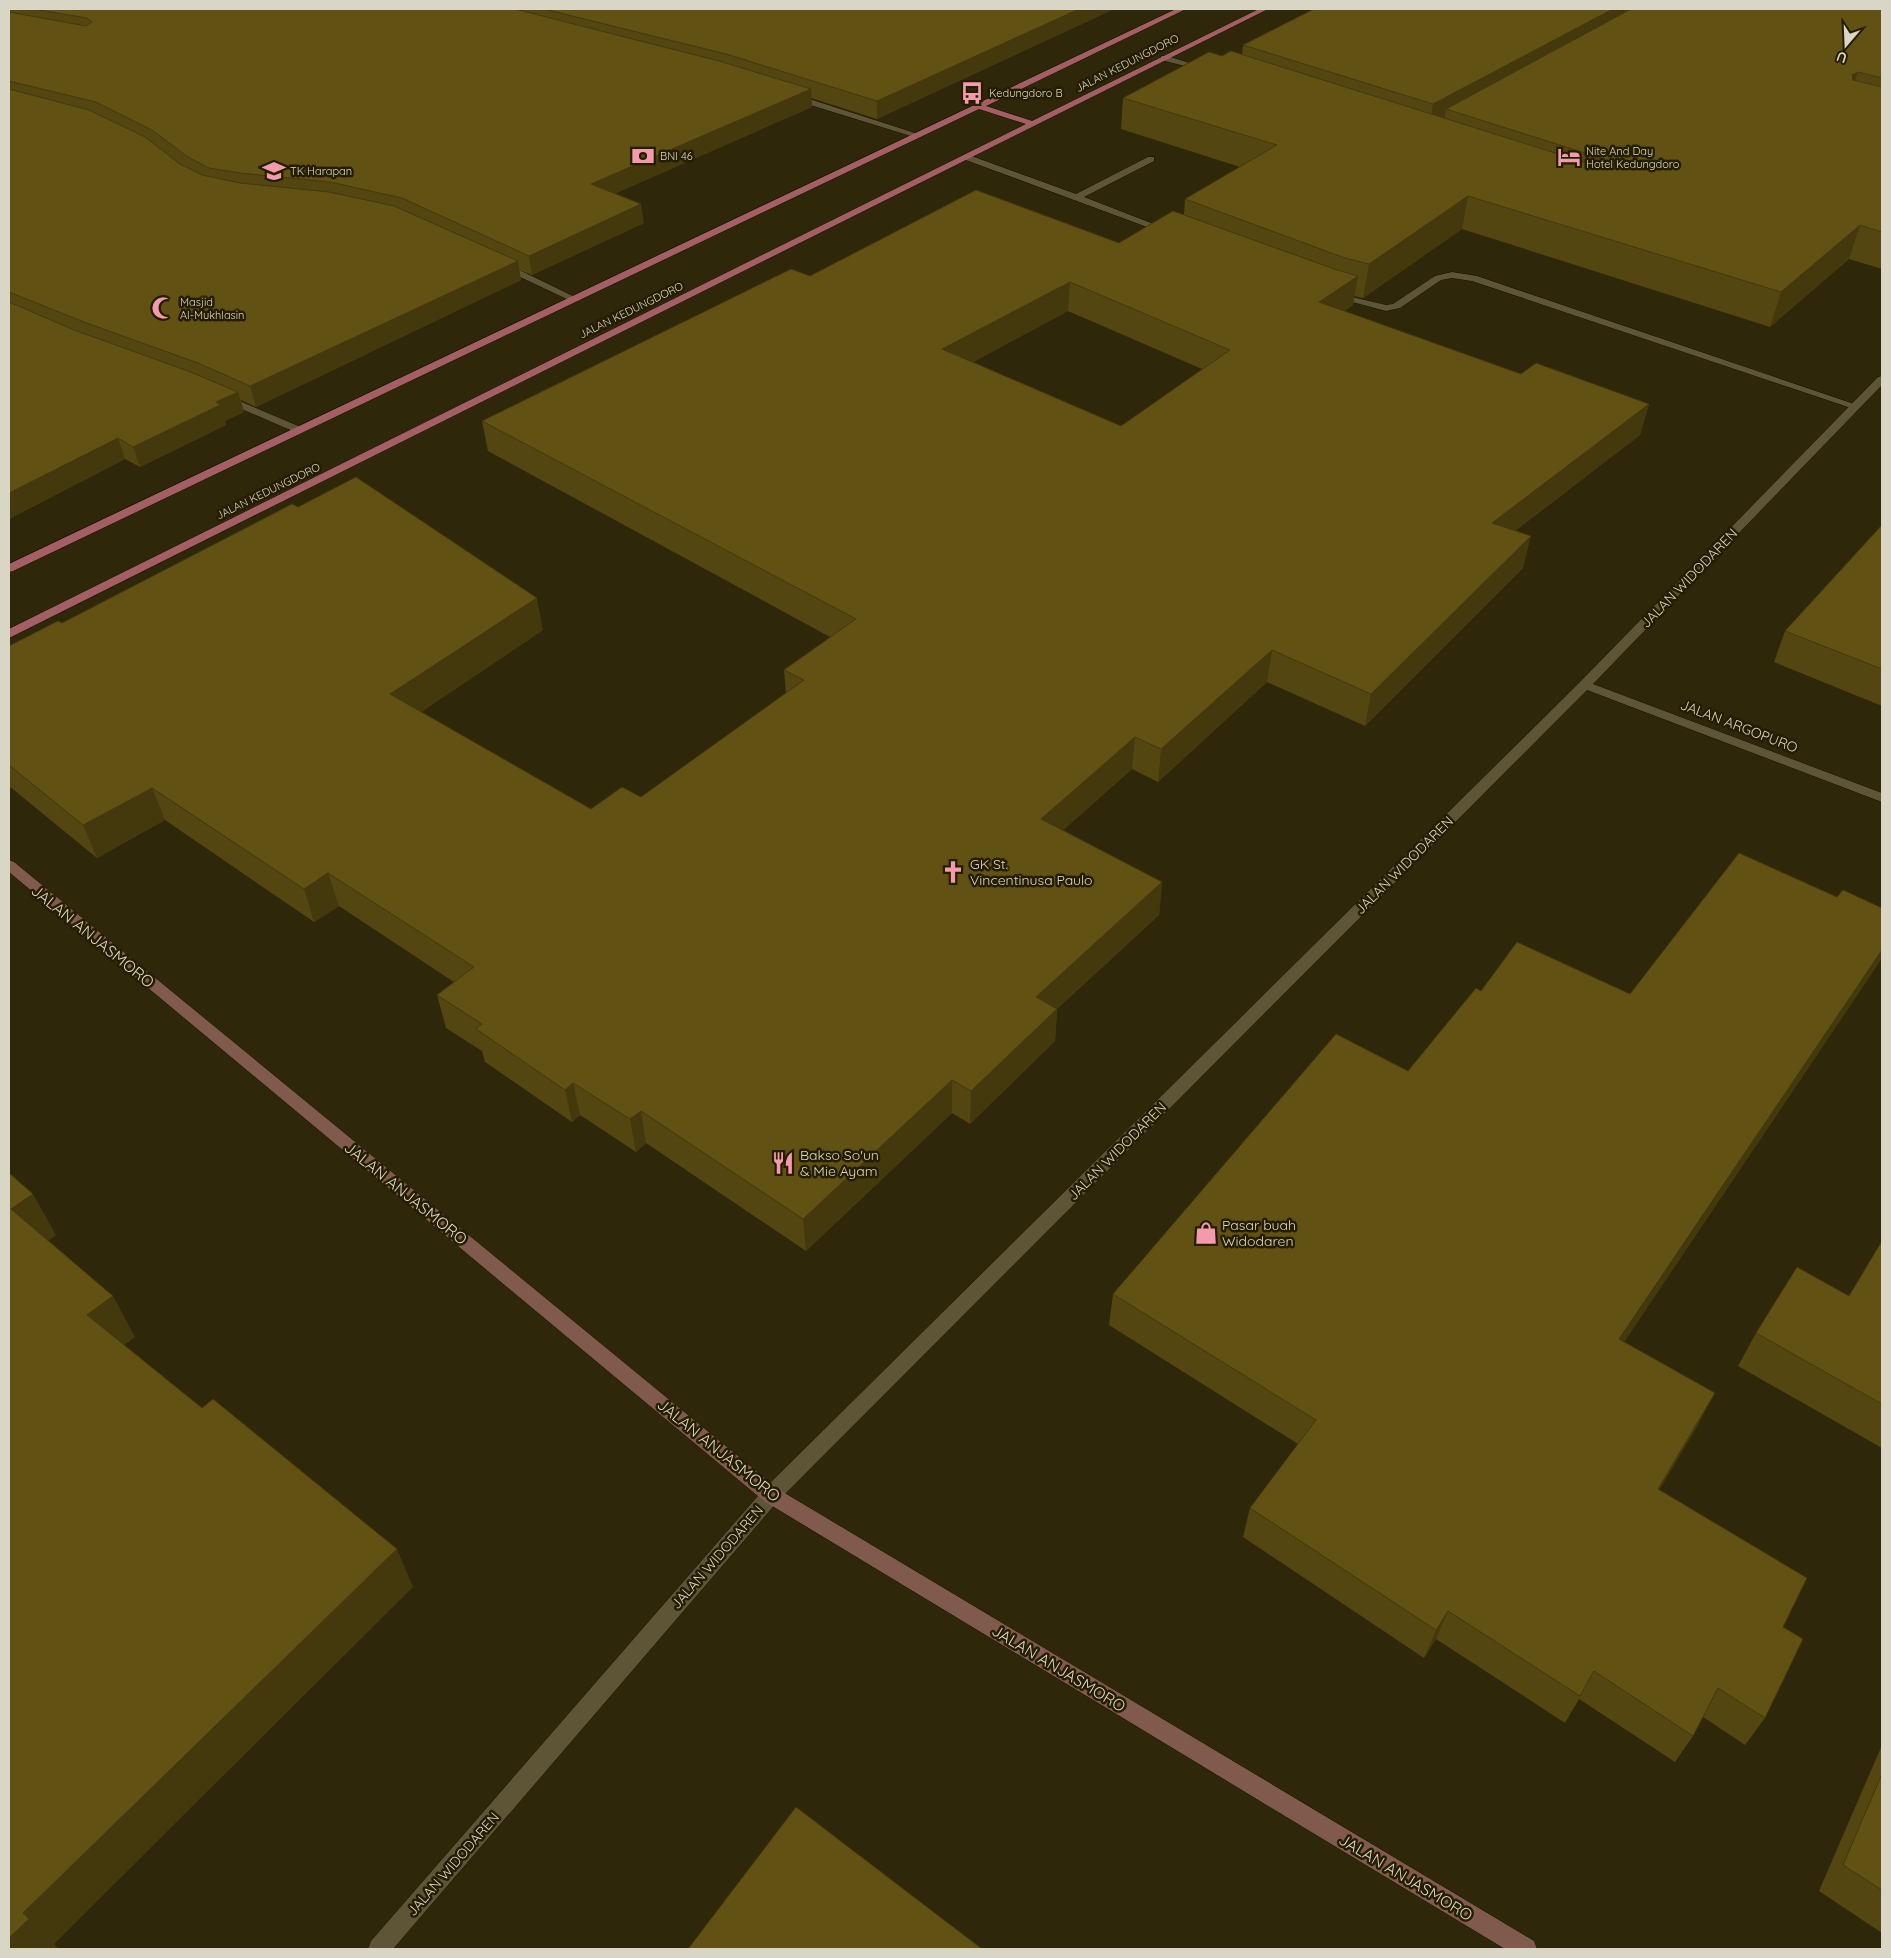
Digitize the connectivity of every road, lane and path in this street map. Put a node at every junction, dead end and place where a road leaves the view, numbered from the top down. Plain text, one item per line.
1 (1182, 9) edge
2 (1264, 9) edge
3 (1164, 58) junction
4 (1218, 69) edge
5 (788, 95) edge
6 (978, 106) junction
7 (1033, 124) junction
8 (917, 135) junction
9 (966, 157) junction
10 (1151, 159) dead end
11 (1076, 197) junction
12 (1178, 236) edge
13 (497, 263) edge
14 (1326, 293) edge
15 (574, 299) junction
16 (1882, 378) edge
17 (216, 394) edge
18 (1855, 406) junction
19 (299, 430) junction
20 (9, 568) edge
21 (9, 634) edge
22 (1585, 685) junction
23 (1882, 798) edge
24 (9, 865) edge
25 (771, 1495) junction
26 (380, 1949) edge
27 (1526, 1949) edge

1 - 6 main road, JALAN KEDUNGDORO
2 - 3 main road, JALAN KEDUNGDORO
3 - 4 street
3 - 7 main road, JALAN KEDUNGDORO
5 - 8 street
6 - 7 main road
6 - 8 main road, JALAN KEDUNGDORO
7 - 9 main road, JALAN KEDUNGDORO
8 - 15 main road, JALAN KEDUNGDORO
9 - 11 street
9 - 21 main road, JALAN KEDUNGDORO
10 - 11 street
11 - 12 street
13 - 15 street
14 - 18 street
15 - 19 main road, JALAN KEDUNGDORO
16 - 18 street, JALAN WIDODAREN
17 - 19 street
18 - 22 street, JALAN WIDODAREN
19 - 20 main road, JALAN KEDUNGDORO
22 - 23 street, JALAN ARGOPURO
22 - 25 street, JALAN WIDODAREN
24 - 25 street, JALAN ANJASMORO
25 - 26 street, JALAN WIDODAREN
25 - 27 street, JALAN ANJASMORO

